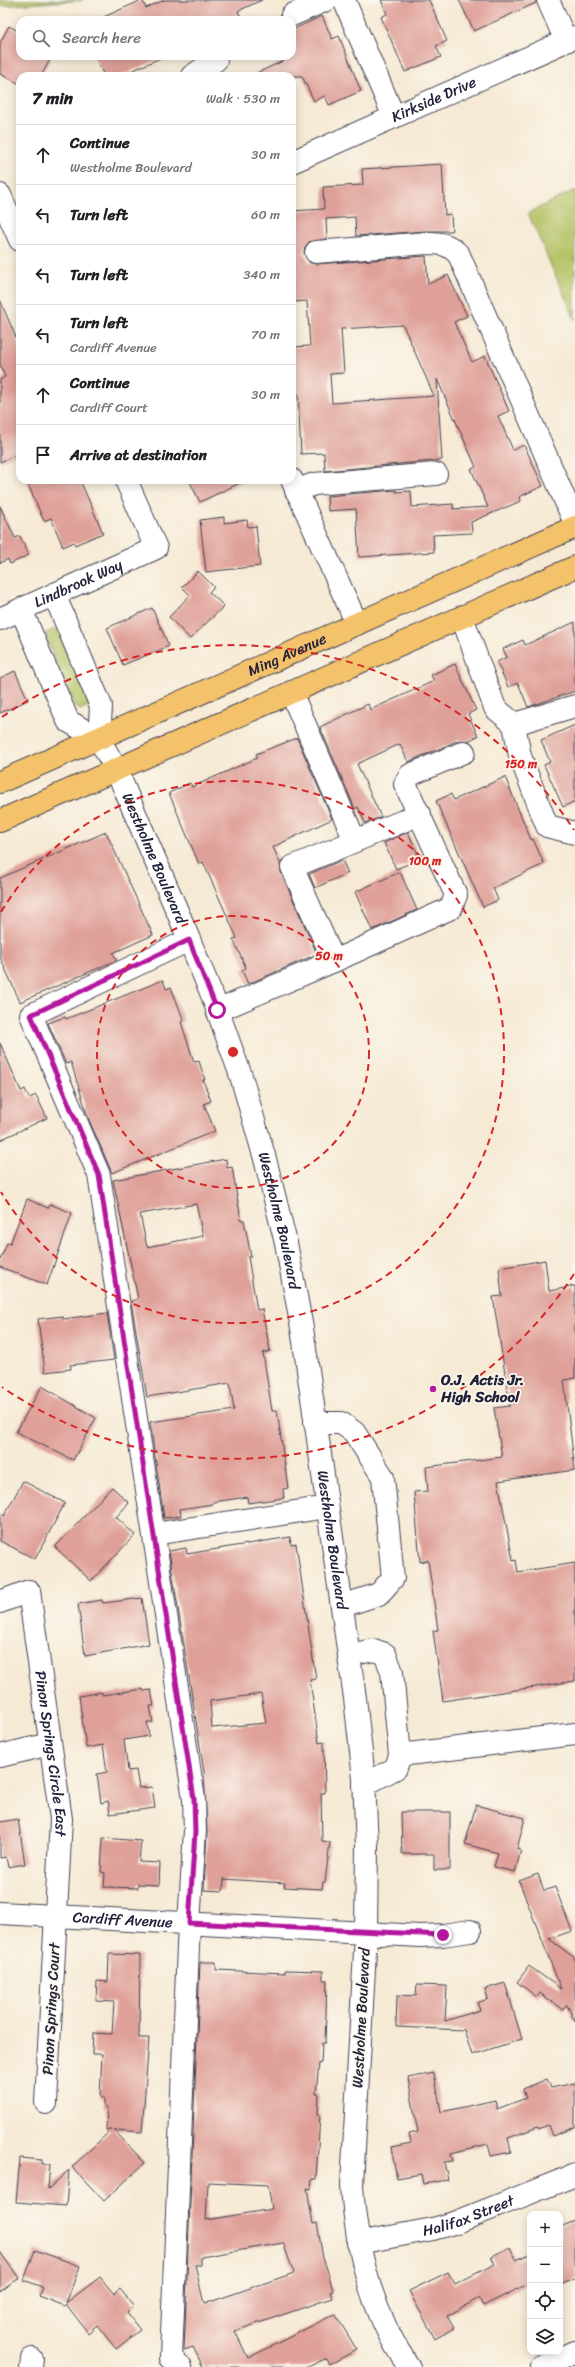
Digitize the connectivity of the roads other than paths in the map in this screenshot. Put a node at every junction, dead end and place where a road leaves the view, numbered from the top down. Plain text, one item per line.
1 (326, 0) edge
2 (344, 0) edge
3 (548, 0) edge
4 (292, 15) dead end
5 (570, 39) edge
6 (216, 60) dead end
7 (198, 72) edge
8 (394, 117) junction
9 (296, 160) edge
10 (0, 195) edge
11 (16, 231) edge
12 (316, 252) dead end
13 (436, 474) dead end
14 (128, 484) edge
15 (294, 486) edge
16 (575, 523) edge
17 (575, 527) edge
18 (575, 568) edge
19 (54, 594) junction
20 (21, 610) junction
21 (462, 617) junction
22 (0, 619) edge
23 (357, 624) junction
24 (291, 692) junction
25 (575, 706) edge
26 (514, 724) junction
27 (99, 738) junction
28 (464, 752) dead end
29 (116, 769) junction
30 (0, 782) edge
31 (420, 814) junction
32 (0, 821) edge
33 (575, 833) edge
34 (355, 841) junction
35 (189, 940) junction
36 (334, 961) junction
37 (217, 1010) junction
38 (315, 1423) junction
39 (327, 1508) junction
40 (154, 1534) junction
41 (0, 1602) edge
42 (342, 1606) junction
43 (348, 1655) junction
44 (575, 1734) edge
45 (50, 1744) junction
46 (400, 1755) junction
47 (0, 1756) edge
48 (364, 1785) junction
49 (0, 1913) edge
50 (56, 1916) junction
51 (189, 1923) junction
52 (470, 1931) dead end
53 (366, 1933) junction
54 (46, 2102) dead end
55 (575, 2175) edge
56 (358, 2243) junction
57 (575, 2352) edge
58 (181, 2367) edge
59 (409, 2367) edge
60 (542, 2367) edge

1 - 4 street
2 - 8 street
3 - 5 street
5 - 8 street, Kirkside Drive
6 - 7 street
8 - 9 street, Kirkside Drive
10 - 11 street
12 - 16 street
13 - 15 street
14 - 19 street, Lindbrook Way
15 - 23 street
17 - 23 main road, Ming Avenue
18 - 21 main road
19 - 20 street, Lindbrook Way
19 - 27 street
20 - 22 street, Lindbrook Way
20 - 27 street
21 - 24 main road
21 - 26 street
23 - 27 main road, Ming Avenue
24 - 29 main road
24 - 34 street
25 - 26 street
26 - 33 street
27 - 29 street, Westholme Boulevard
27 - 30 main road, Ming Avenue
28 - 31 street
29 - 32 main road
29 - 35 street, Westholme Boulevard
31 - 34 street
31 - 36 street
34 - 36 street
35 - 37 street, Westholme Boulevard
35 - 40 street
36 - 37 street
37 - 38 street, Westholme Boulevard
38 - 39 street, Westholme Boulevard
38 - 42 street
39 - 40 street
39 - 42 street, Westholme Boulevard
40 - 51 street
41 - 45 street, Pinon Springs Circle East
42 - 43 street, Westholme Boulevard
43 - 46 street
43 - 48 street, Westholme Boulevard
44 - 46 street
45 - 47 street
45 - 50 street, Pinon Springs Circle East
46 - 48 street
48 - 53 street, Westholme Boulevard
49 - 50 street, Cardiff Avenue
50 - 51 street, Cardiff Avenue
50 - 54 street, Pinon Springs Court
51 - 53 street, Cardiff Avenue
51 - 58 street
52 - 53 street, Cardiff Avenue
53 - 56 street, Westholme Boulevard
55 - 56 street, Halifax Street
56 - 59 street, Westholme Boulevard
57 - 60 street

